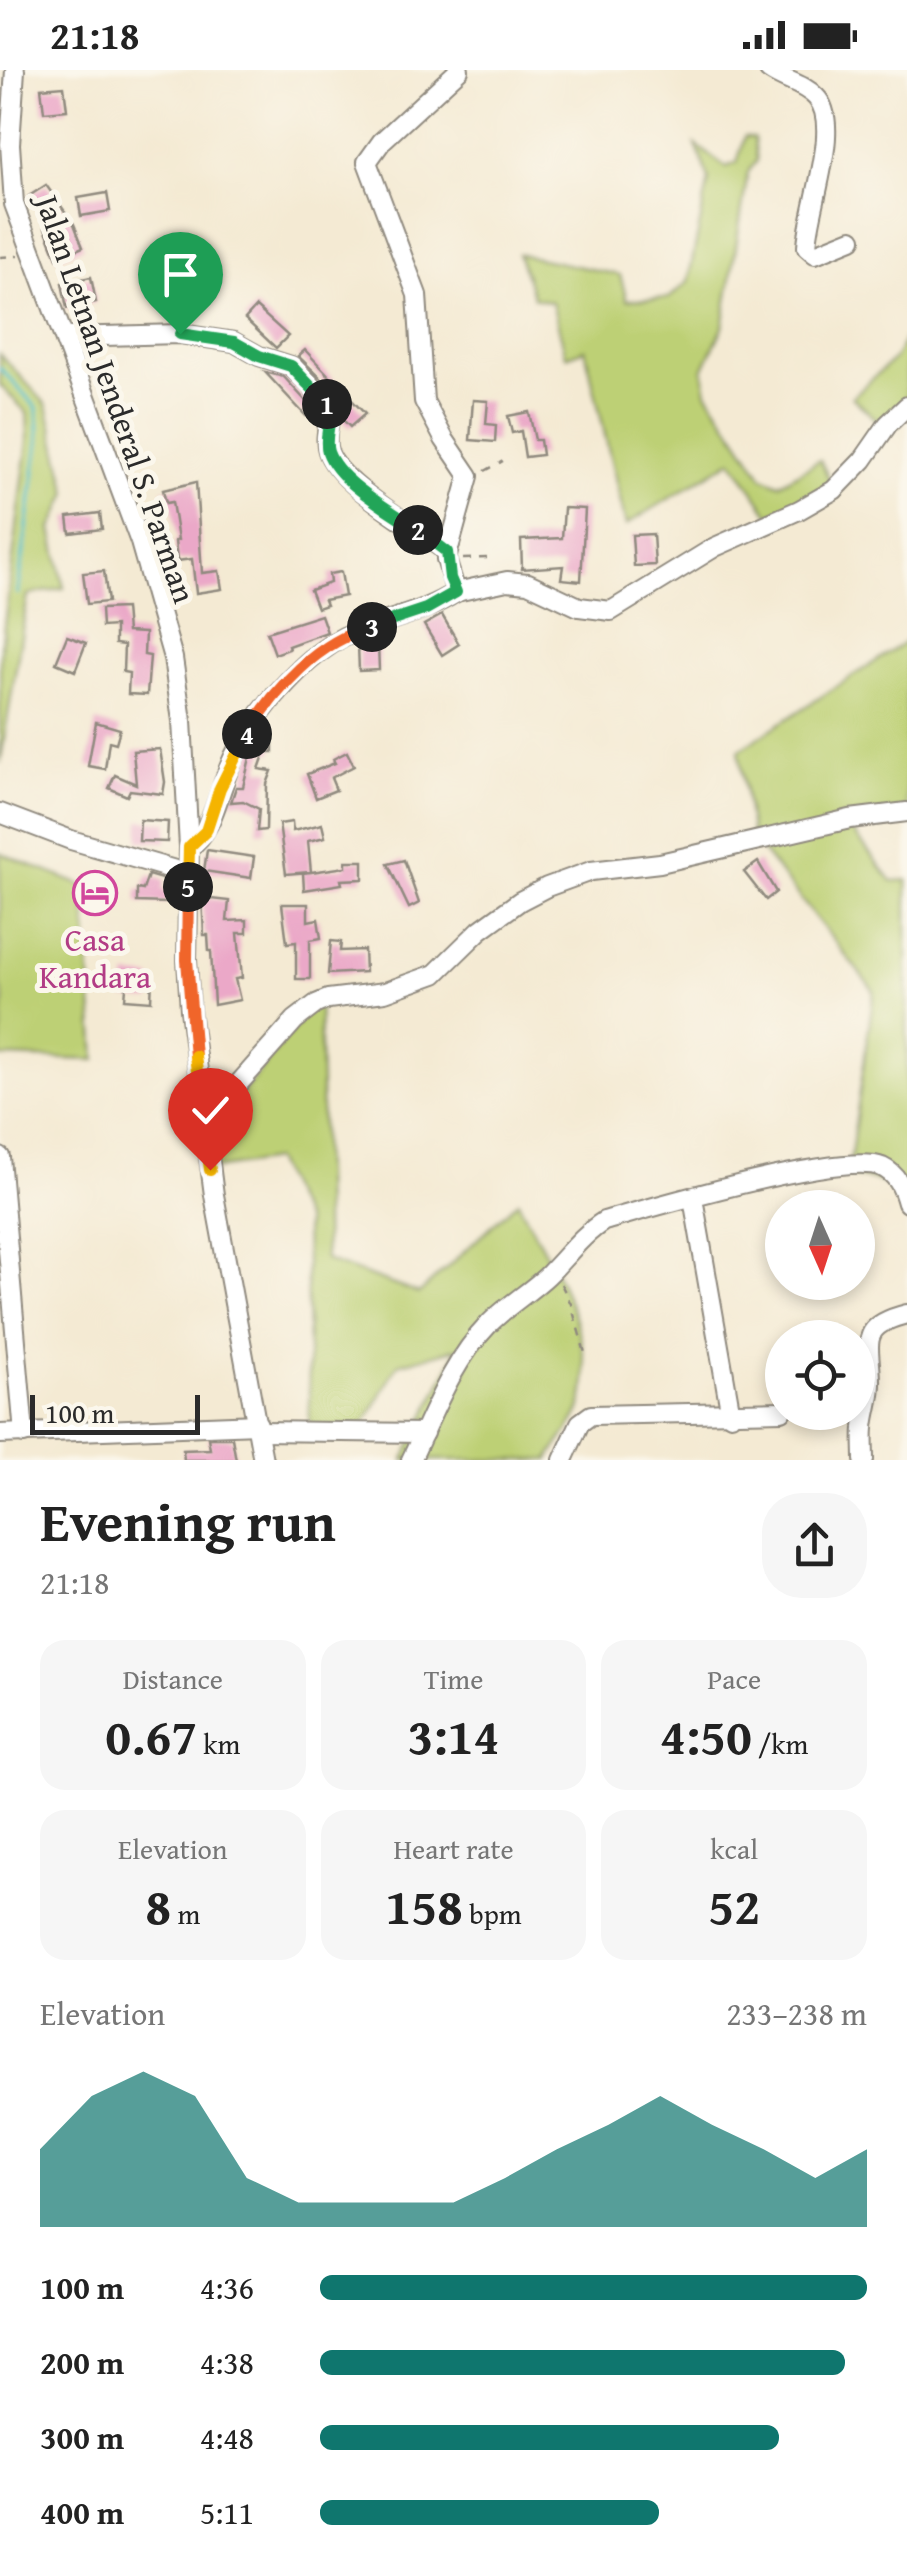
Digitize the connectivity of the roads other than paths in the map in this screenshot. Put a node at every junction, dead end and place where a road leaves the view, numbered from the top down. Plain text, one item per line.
1 (15, 70) edge
2 (459, 70) edge
3 (769, 70) edge
4 (852, 239) dead end
5 (66, 337) junction
6 (907, 406) edge
7 (447, 556) junction
8 (456, 592) junction
9 (907, 812) edge
10 (0, 813) edge
11 (189, 847) junction
12 (188, 874) junction
13 (204, 1123) junction
14 (0, 1158) edge
15 (693, 1198) junction
16 (907, 1204) edge
17 (907, 1314) edge
18 (765, 1412) edge
19 (731, 1415) junction
20 (258, 1428) junction
21 (424, 1433) junction
22 (0, 1434) edge
23 (24, 1434) junction
24 (263, 1460) edge
25 (411, 1460) edge
26 (563, 1460) edge
27 (864, 1460) edge

1 - 5 street, Jalan Letnan Jenderal S. Parman
2 - 7 street
3 - 4 street
5 - 7 street
5 - 11 street, Jalan Letnan Jenderal S. Parman
6 - 8 street
7 - 8 street
8 - 11 street
9 - 13 street
10 - 12 street
11 - 12 street, Jalan Letnan Jenderal S. Parman
12 - 13 street, Jalan Letnan Jenderal S. Parman
13 - 20 street, Jalan Letnan Jenderal S. Parman
14 - 23 street
15 - 16 street
15 - 19 street
15 - 21 street
17 - 27 street
18 - 19 street
19 - 26 street
20 - 21 street
20 - 23 street
20 - 24 street, Jalan Letnan Jenderal S. Parman
21 - 25 street
22 - 23 street

